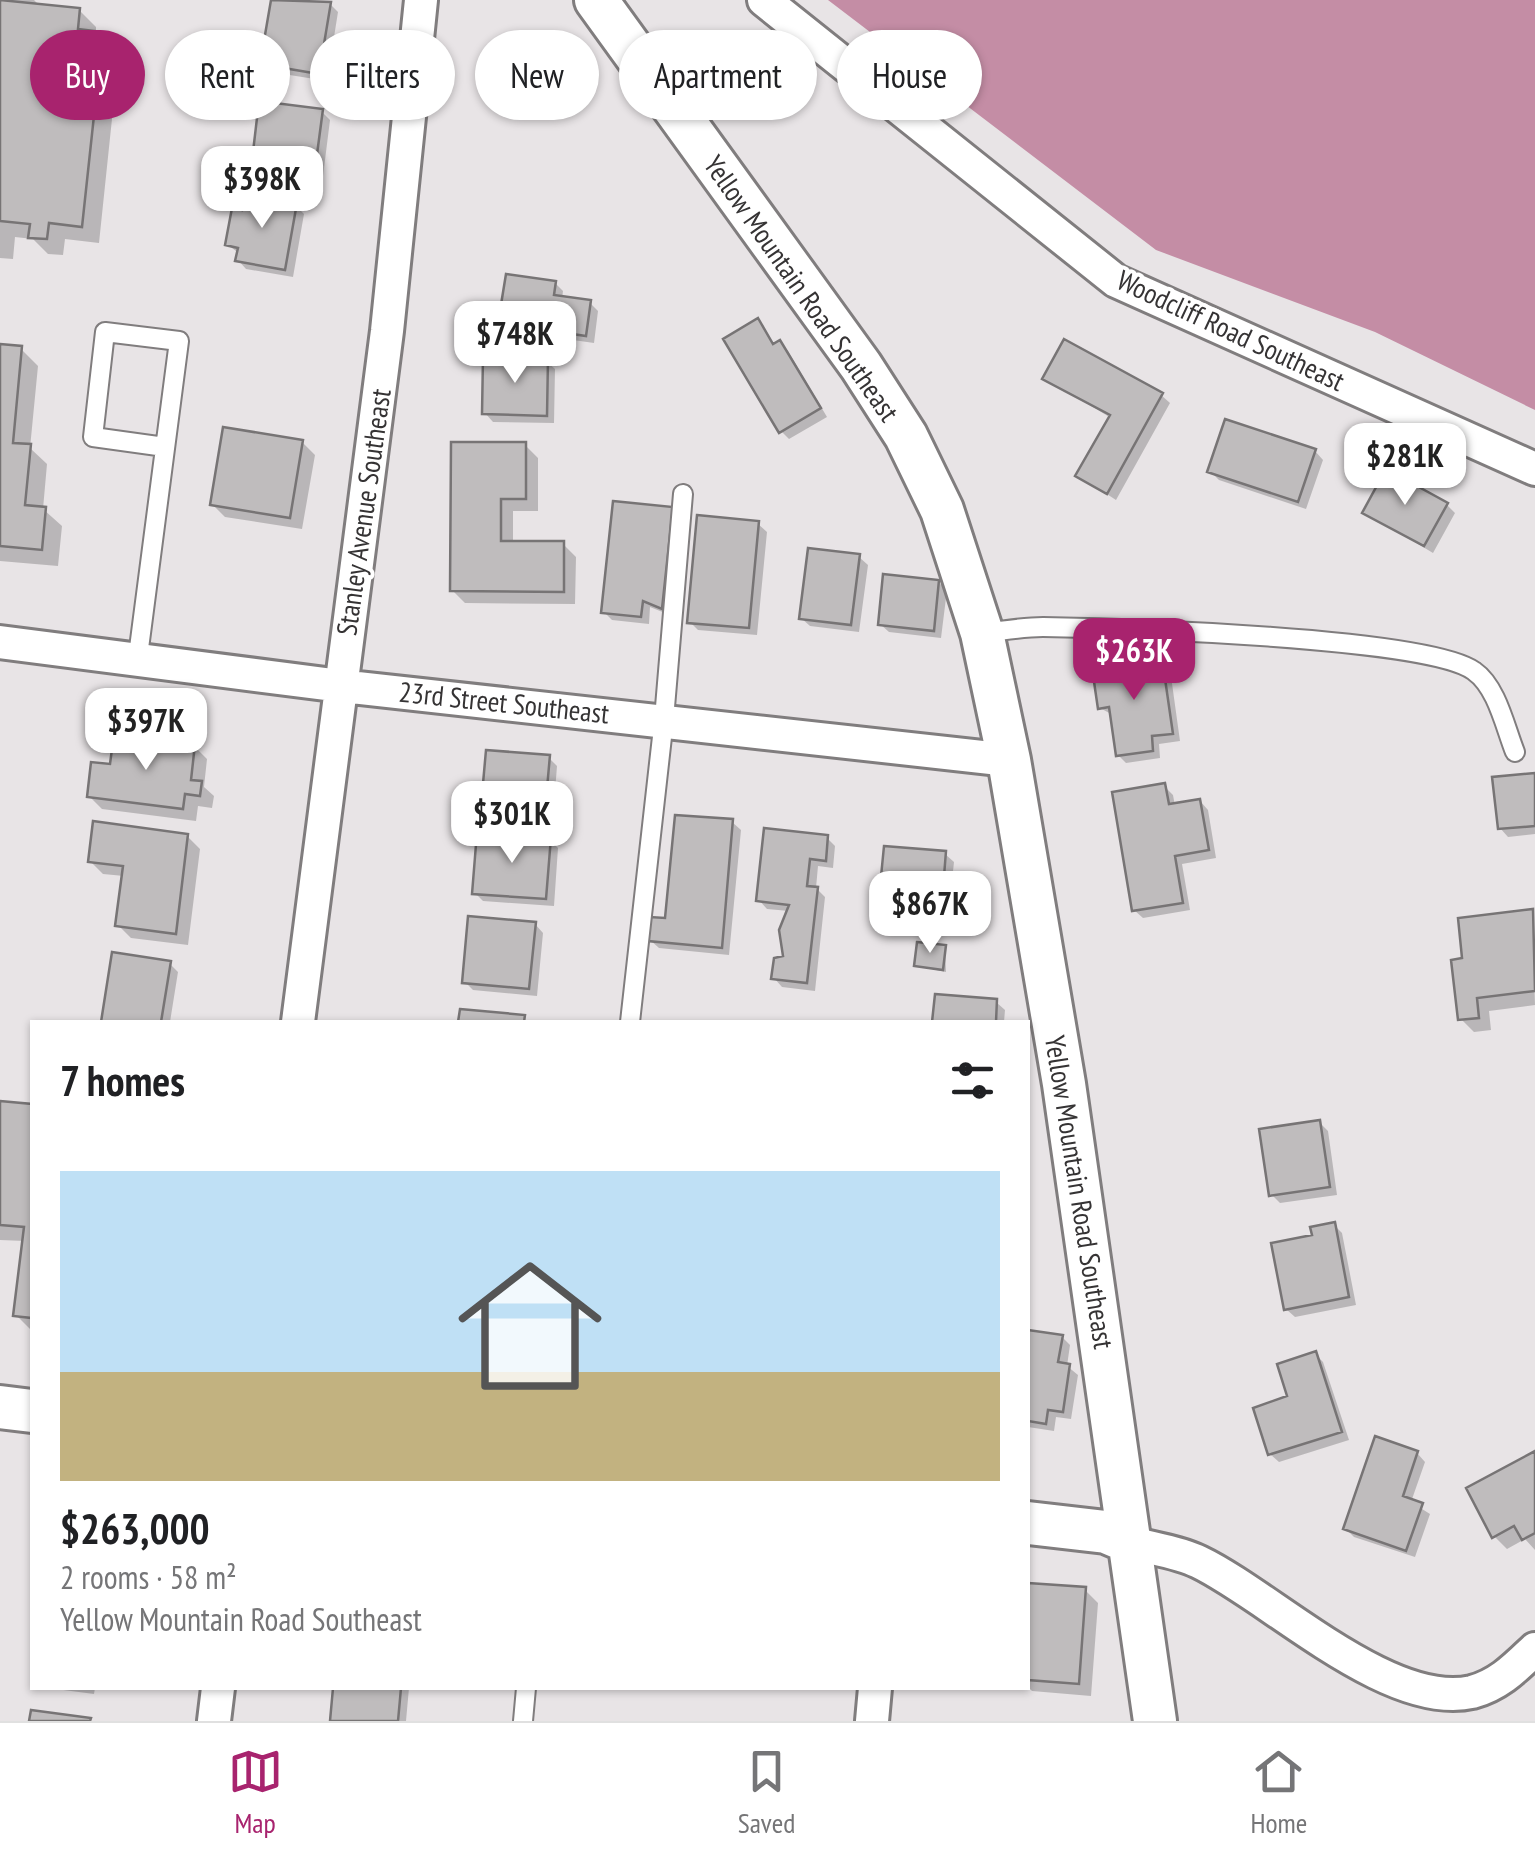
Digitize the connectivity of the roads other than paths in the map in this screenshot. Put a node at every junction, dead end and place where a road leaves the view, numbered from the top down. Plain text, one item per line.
1 (422, 0) edge
2 (596, 0) edge
3 (764, 0) edge
4 (166, 447) junction
5 (1535, 469) edge
6 (683, 494) dead end
7 (982, 633) junction
8 (0, 642) edge
9 (138, 656) junction
10 (341, 686) junction
11 (664, 719) junction
12 (1515, 752) dead end
13 (1009, 760) junction
14 (298, 1020) edge
15 (630, 1020) edge
16 (0, 1407) edge
17 (30, 1411) edge
18 (1030, 1522) edge
19 (1132, 1542) junction
20 (1535, 1649) edge
21 (218, 1690) edge
22 (526, 1690) edge
23 (875, 1690) edge
24 (1475, 1706) edge
25 (214, 1721) edge
26 (523, 1721) edge
27 (872, 1721) edge
28 (1155, 1721) edge

1 - 10 street, Stanley Avenue Southeast
2 - 7 street, Yellow Mountain Road Southeast
3 - 5 street, Woodcliff Road Southeast
4 - 4 lane
4 - 9 lane
6 - 11 lane
7 - 12 lane
7 - 13 street, Yellow Mountain Road Southeast
8 - 9 street, 23rd Street Southeast
9 - 10 street, 23rd Street Southeast
10 - 11 street, 23rd Street Southeast
10 - 14 street, Stanley Avenue Southeast
11 - 13 street, 23rd Street Southeast
11 - 15 lane
13 - 19 street, Yellow Mountain Road Southeast
16 - 17 street
18 - 19 street
19 - 24 street
19 - 28 street, Yellow Mountain Road Southeast
20 - 24 street
21 - 25 street
22 - 26 lane
23 - 27 street

